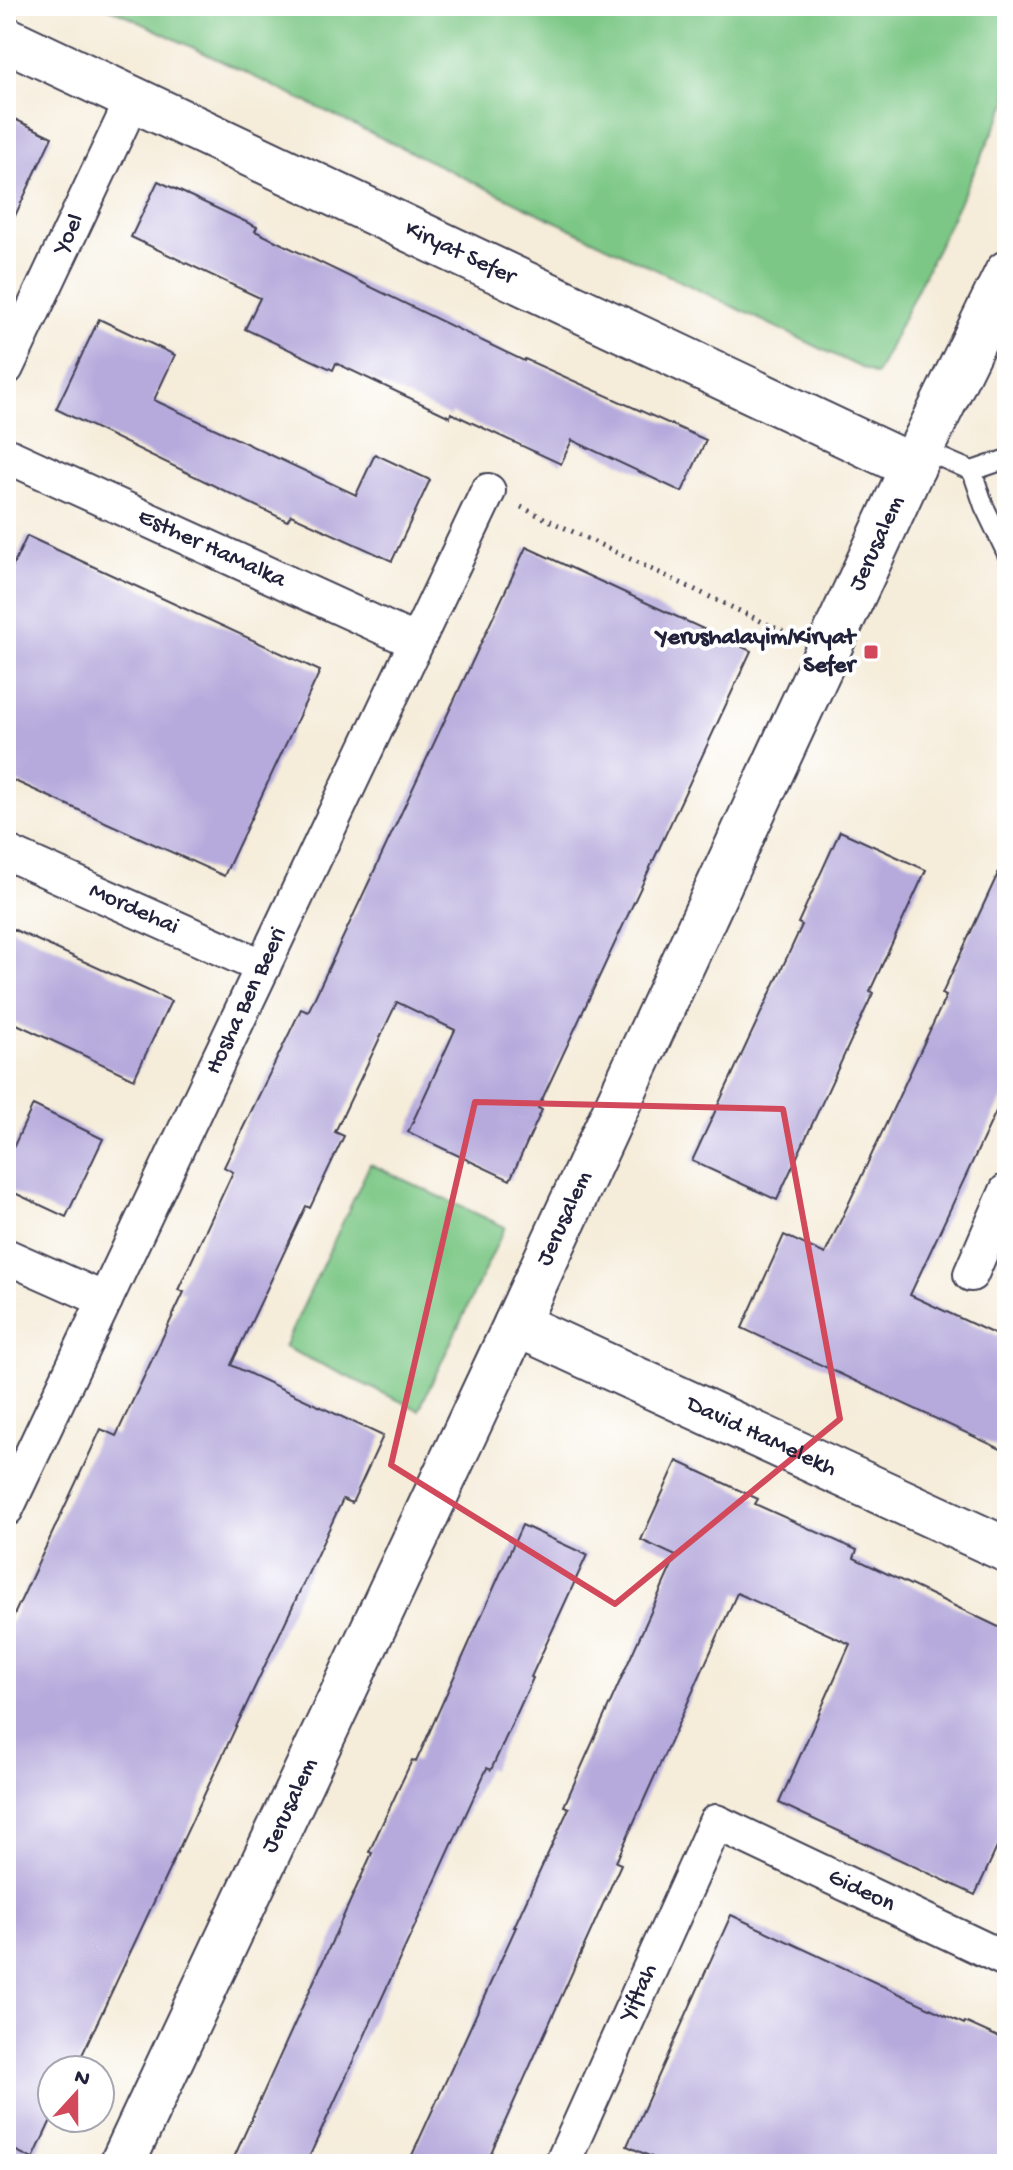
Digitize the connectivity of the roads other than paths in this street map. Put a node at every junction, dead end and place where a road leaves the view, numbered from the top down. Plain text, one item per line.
1 (6, 39) edge
2 (133, 99) junction
3 (1007, 273) edge
4 (6, 368) edge
5 (6, 455) edge
6 (917, 458) junction
7 (1007, 459) edge
8 (972, 471) junction
9 (488, 491) road end
10 (1007, 554) edge
11 (416, 642) junction
12 (6, 852) edge
13 (263, 967) junction
14 (1007, 1191) edge
15 (6, 1256) edge
16 (971, 1274) dead end
17 (105, 1300) junction
18 (516, 1324) junction
19 (6, 1509) edge
20 (1007, 1550) edge
21 (716, 1822) joint
22 (1007, 1960) edge
23 (122, 2164) edge
24 (562, 2164) edge

1 - 2 street, Kiryat Sefer
2 - 4 street, Yoel
2 - 6 street, Kiryat Sefer
3 - 6 street, Jerusalem
5 - 11 street, Esther HaMalka
6 - 8 lane
6 - 18 street, Jerusalem
7 - 8 lane
8 - 10 lane
9 - 11 street, Hosha Ben Beeri
11 - 13 street, Hosha Ben Beeri
12 - 13 street, Mordehai
13 - 17 street, Hosha Ben Beeri
14 - 16 street
15 - 17 street
17 - 19 street, Hosha Ben Beeri
18 - 20 street, David HaMelekh
18 - 23 street, Jerusalem
21 - 22 street, Gideon
21 - 24 street, Yiftah

